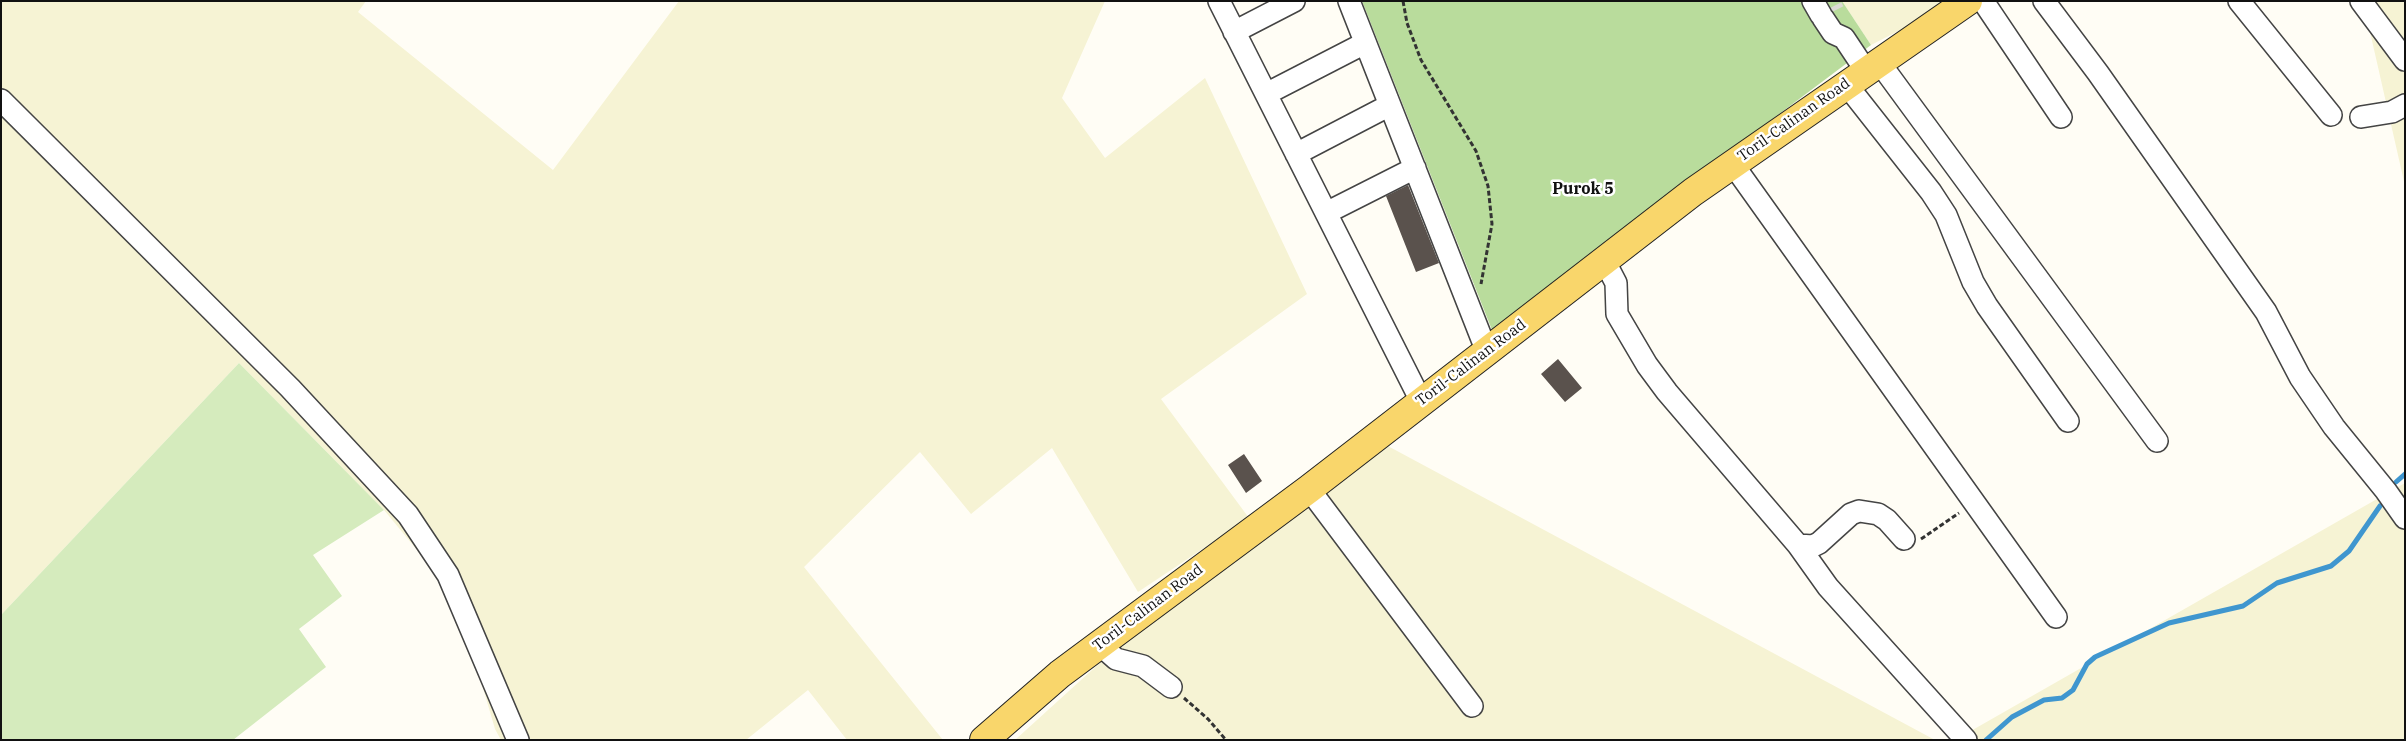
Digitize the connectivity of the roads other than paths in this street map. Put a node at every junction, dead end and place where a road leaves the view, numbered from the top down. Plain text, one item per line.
1 (1219, 1) edge
2 (1294, 1) edge
3 (1349, 1) edge
4 (1968, 1) edge
5 (1983, 1) edge
6 (2044, 1) edge
7 (2239, 1) edge
8 (2361, 1) edge
9 (1825, 9) tunnel mouth
10 (1234, 32) junction
11 (1365, 43) junction
12 (2405, 60) edge
13 (1863, 72) junction
14 (1266, 94) junction
15 (1, 100) edge
16 (1390, 105) junction
17 (2405, 105) edge
18 (2331, 115) dead end
19 (2061, 117) dead end
20 (2360, 117) dead end
21 (1296, 154) junction
22 (1732, 163) junction
23 (1415, 168) junction
24 (1326, 213) junction
25 (1604, 260) junction
26 (1487, 352) junction
27 (1421, 401) junction
28 (2068, 422) dead end
29 (2156, 441) dead end
30 (1310, 490) junction
31 (2405, 518) edge
32 (1904, 539) road end
33 (1798, 545) junction
34 (2056, 617) dead end
35 (1099, 644) junction
36 (1171, 687) road end
37 (1472, 706) dead end
38 (518, 740) edge
39 (984, 740) edge
40 (1966, 740) edge

1 - 10 street
2 - 10 street
3 - 11 street
4 - 13 main road, Toril-Calinan Road
5 - 19 street
6 - 31 street
7 - 18 street
8 - 12 street
9 - 13 street
10 - 14 street
11 - 14 street
11 - 16 street
13 - 22 main road, Toril-Calinan Road
13 - 28 street
13 - 29 street
14 - 21 street
15 - 38 street
16 - 21 street
16 - 23 street
17 - 20 street
21 - 24 street
22 - 25 main road, Toril-Calinan Road
22 - 34 street
23 - 24 street
23 - 26 street
24 - 27 street
25 - 26 main road, Toril-Calinan Road
25 - 33 street
26 - 27 main road, Toril-Calinan Road
27 - 30 main road, Toril-Calinan Road
30 - 35 main road, Toril-Calinan Road
30 - 37 street
32 - 33 street
33 - 40 street
35 - 36 street
35 - 39 main road, Toril-Calinan Road

